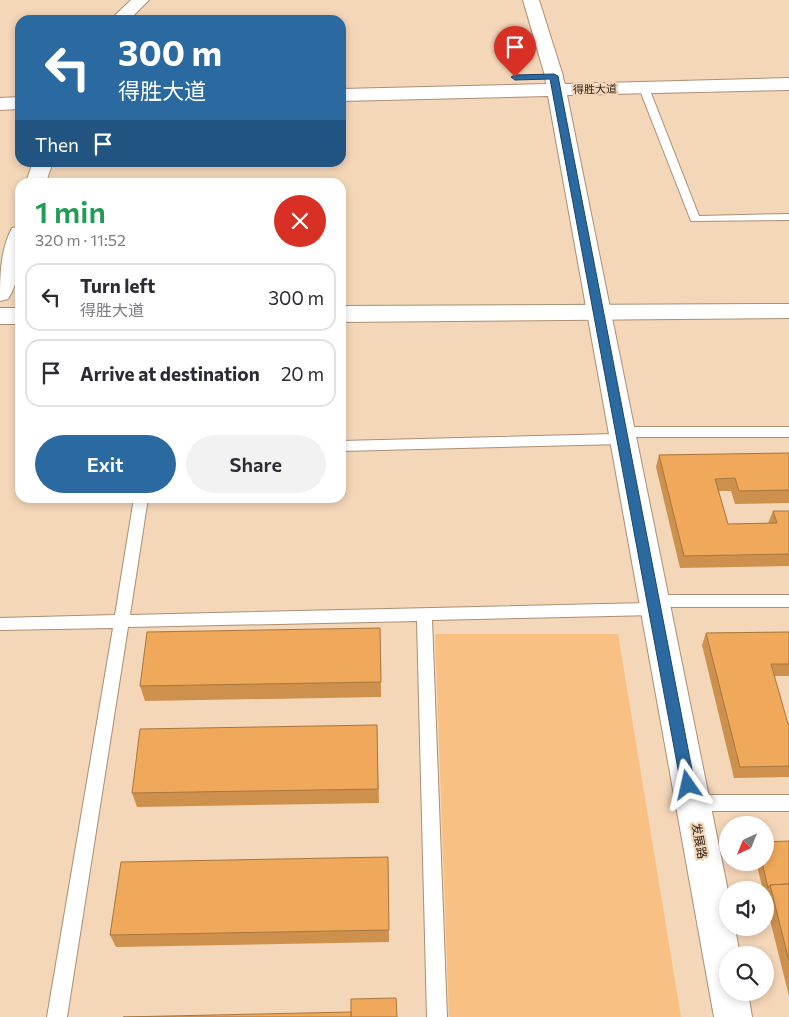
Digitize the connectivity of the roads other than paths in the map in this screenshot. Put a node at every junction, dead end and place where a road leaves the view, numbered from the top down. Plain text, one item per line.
1 (141, 0) edge
2 (531, 0) edge
3 (124, 15) edge
4 (789, 71) edge
5 (346, 82) edge
6 (555, 83) junction
7 (789, 84) edge
8 (644, 88) junction
9 (0, 90) edge
10 (15, 90) edge
11 (346, 95) edge
12 (15, 103) edge
13 (0, 104) edge
14 (789, 217) edge
15 (15, 248) edge
16 (0, 294) edge
17 (789, 311) edge
18 (598, 312) junction
19 (346, 314) edge
20 (0, 316) edge
21 (15, 316) edge
22 (789, 432) edge
23 (622, 435) junction
24 (346, 446) edge
25 (140, 503) edge
26 (789, 601) edge
27 (654, 605) junction
28 (424, 614) junction
29 (121, 621) junction
30 (0, 624) edge
31 (692, 803) junction
32 (789, 803) edge
33 (720, 946) edge
34 (730, 1001) edge
35 (57, 1017) edge
36 (437, 1017) edge
37 (733, 1017) edge

1 - 3 street
2 - 6 street, 发展路
4 - 6 street, 得胜大道
5 - 6 street, 得胜大道
6 - 8 street, 得胜大道
6 - 11 street, 得胜大道
6 - 18 street, 发展路
7 - 8 street, 得胜大道
8 - 14 lane
9 - 10 street
12 - 13 street
15 - 16 street
17 - 18 street
18 - 19 street
18 - 23 street, 发展路
20 - 21 street
22 - 23 lane
23 - 24 lane
23 - 27 street, 发展路
25 - 29 lane
26 - 27 lane
27 - 28 lane
27 - 31 street, 发展路
28 - 29 lane
28 - 36 lane
29 - 30 lane
29 - 35 lane
31 - 32 lane
31 - 33 street, 发展路
34 - 37 street

